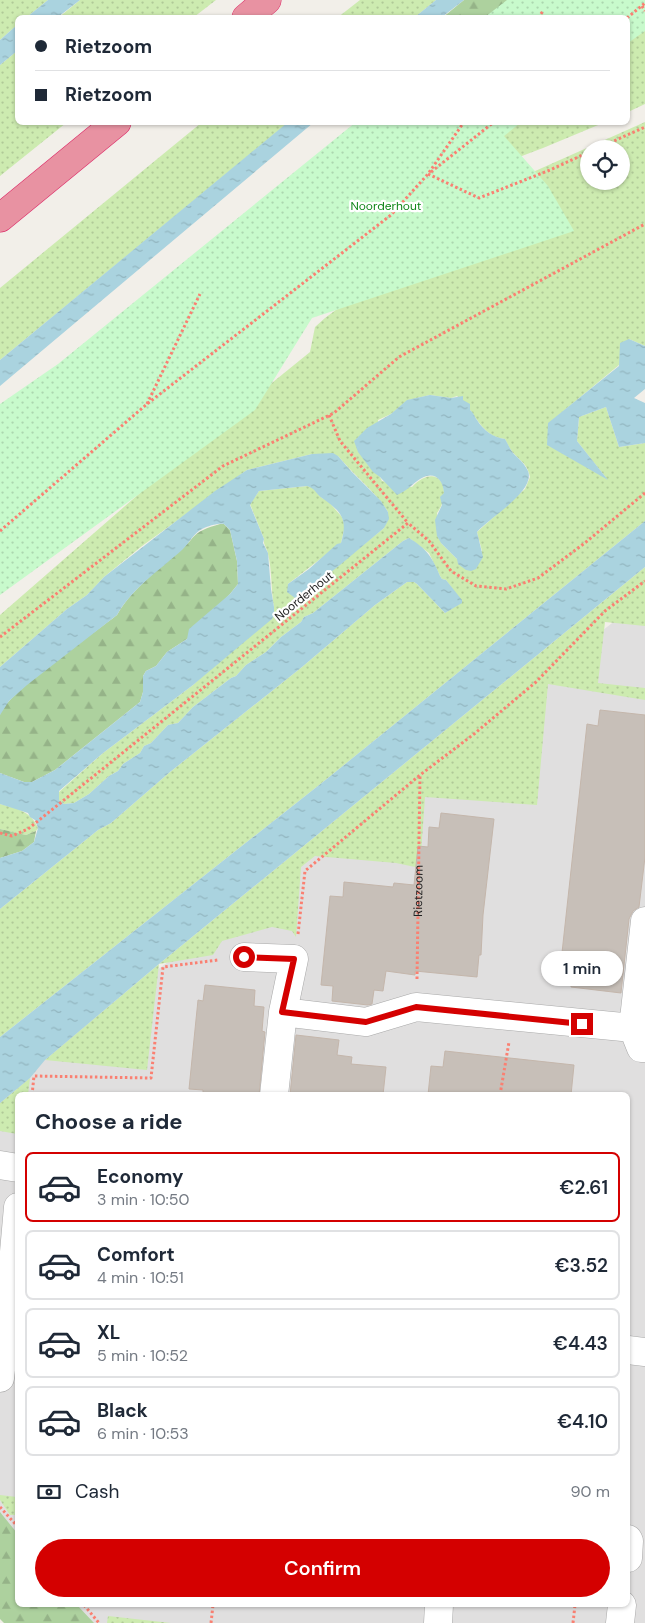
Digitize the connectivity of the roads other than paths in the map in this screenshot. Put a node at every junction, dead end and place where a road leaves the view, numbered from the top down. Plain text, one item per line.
1 (267, 0) edge
2 (250, 15) edge
3 (113, 125) edge
4 (0, 218) edge
5 (645, 921) edge
6 (244, 957) road end
7 (282, 1012) junction
8 (639, 1038) edge
9 (274, 1092) edge
10 (0, 1165) edge
11 (15, 1168) edge
12 (15, 1266) edge
13 (14, 1286) edge
14 (630, 1350) edge
15 (645, 1352) edge
16 (0, 1378) edge
17 (439, 1607) edge
18 (622, 1607) edge
19 (438, 1623) edge
20 (620, 1623) edge

1 - 2 highway
3 - 4 highway
5 - 8 street
6 - 7 street
7 - 8 street
7 - 9 street
10 - 11 street
12 - 13 street
13 - 16 street
14 - 15 street
17 - 19 street
18 - 20 street

